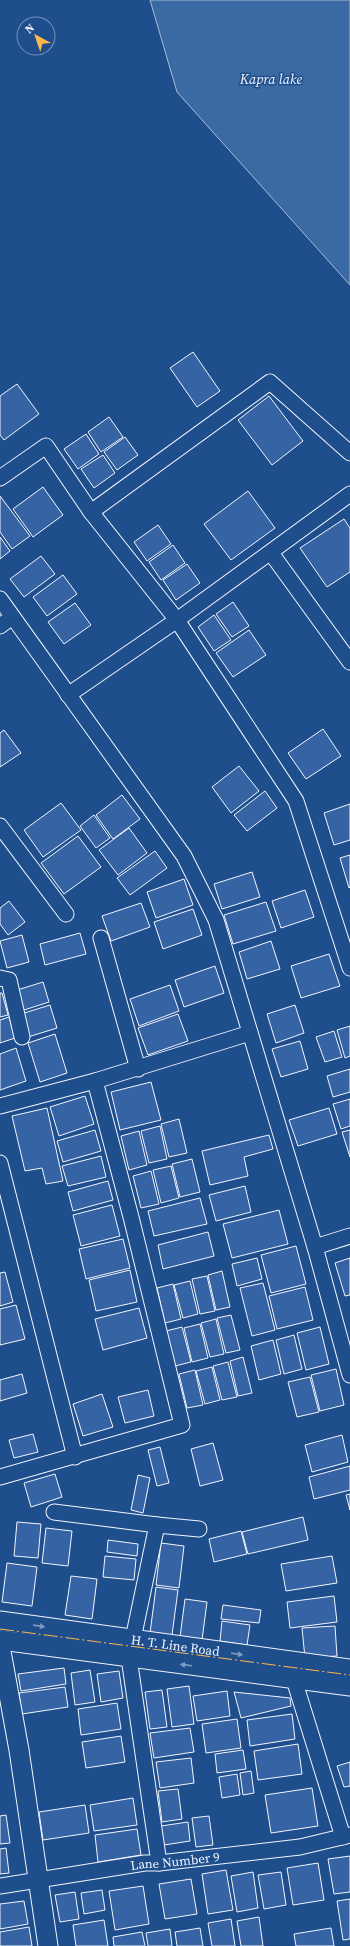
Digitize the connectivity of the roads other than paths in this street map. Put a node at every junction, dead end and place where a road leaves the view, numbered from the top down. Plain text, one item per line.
1 (350, 453) edge
2 (0, 478) edge
3 (350, 494) edge
4 (91, 512) junction
5 (271, 553) junction
6 (0, 599) edge
7 (177, 620) junction
8 (6, 622) edge
9 (350, 662) edge
10 (68, 695) junction
11 (0, 826) edge
12 (66, 914) dead end
13 (101, 938) dead end
14 (350, 968) edge
15 (0, 978) edge
16 (250, 1033) junction
17 (22, 1037) dead end
18 (138, 1069) junction
19 (95, 1081) junction
20 (0, 1106) edge
21 (0, 1163) edge
22 (350, 1236) edge
23 (315, 1247) junction
24 (350, 1375) edge
25 (75, 1457) junction
26 (0, 1477) edge
27 (54, 1512) dead end
28 (157, 1525) junction
29 (199, 1529) dead end
30 (1, 1629) edge
31 (0, 1646) edge
32 (131, 1649) junction
33 (291, 1670) junction
34 (350, 1670) edge
35 (350, 1686) edge
36 (346, 1836) edge
37 (159, 1863) junction
38 (38, 1880) junction
39 (0, 1886) edge
40 (48, 1946) edge

1 - 4 street
2 - 4 street
3 - 5 street
4 - 7 street
5 - 7 street
5 - 9 street
6 - 8 street
7 - 10 street
7 - 14 street
8 - 10 street
10 - 16 street
11 - 12 street
13 - 18 street
15 - 17 street
16 - 18 street
16 - 23 street
18 - 19 street
19 - 20 street
19 - 25 street
21 - 25 street
22 - 23 street
23 - 24 street
25 - 26 street
27 - 28 street
28 - 29 street
28 - 32 street
30 - 32 street, H. T. Line Road
31 - 38 street
32 - 33 street, H. T. Line Road
32 - 37 street
33 - 34 street, H. T. Line Road
33 - 35 street, H. T. Line Road
33 - 36 street
36 - 37 street, Lane Number 9
37 - 38 street, Lane Number 9
38 - 39 street, Lane Number 9
38 - 40 street

